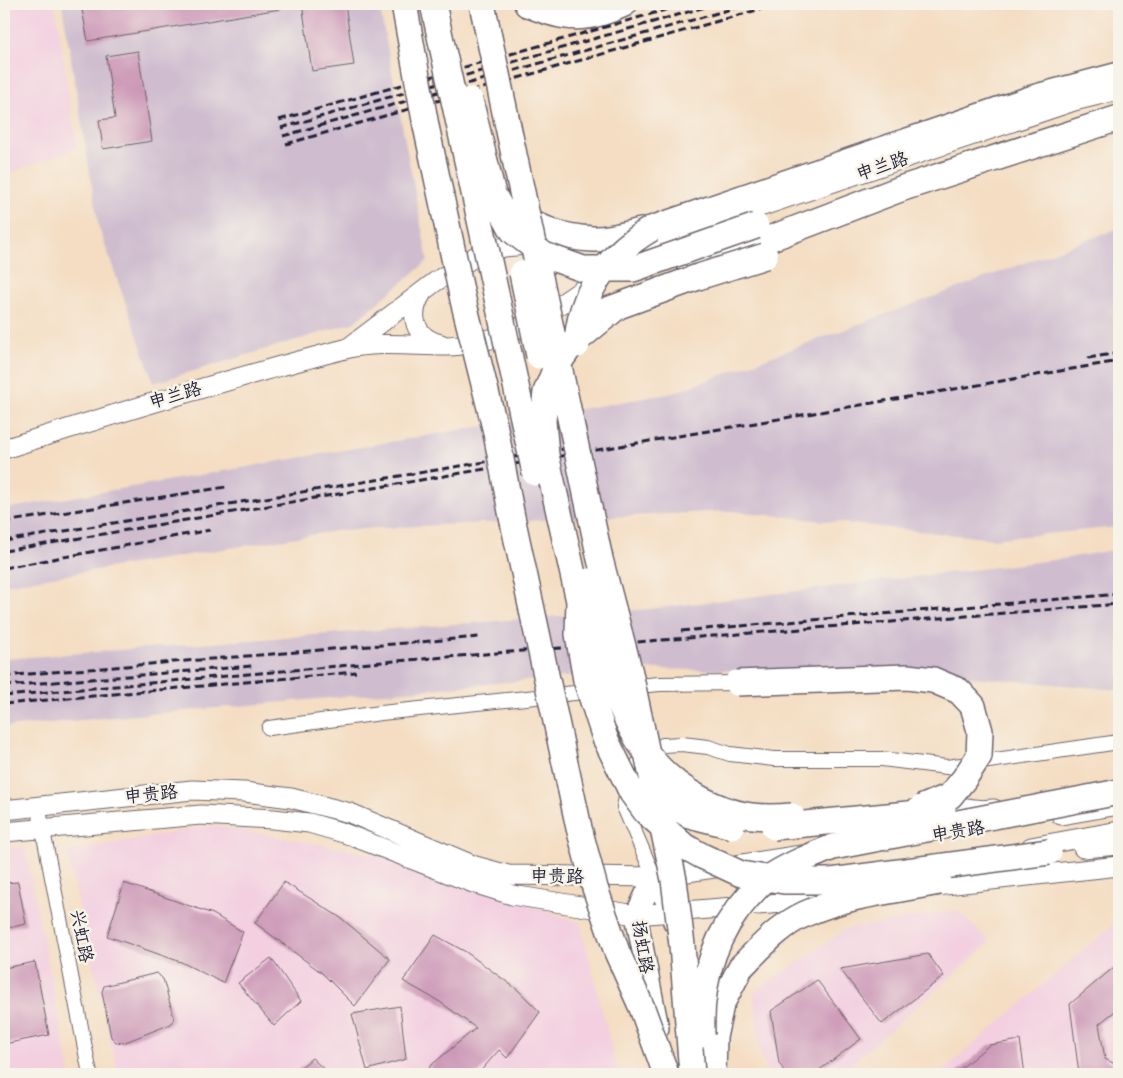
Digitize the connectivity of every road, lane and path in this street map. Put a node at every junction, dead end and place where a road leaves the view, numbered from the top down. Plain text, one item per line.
1 (404, 4) edge
2 (422, 4) edge
3 (433, 4) edge
4 (451, 4) edge
5 (466, 4) edge
6 (482, 4) edge
7 (527, 4) edge
8 (624, 4) edge
9 (1119, 75) edge
10 (1119, 90) edge
11 (1119, 108) edge
12 (456, 117) junction
13 (1119, 118) edge
14 (1119, 132) edge
15 (648, 236) junction
16 (761, 242) junction
17 (543, 244) junction
18 (633, 269) junction
19 (698, 277) junction
20 (422, 292) junction
21 (570, 299) junction
22 (617, 307) junction
23 (449, 346) junction
24 (348, 348) junction
25 (512, 372) junction
26 (4, 449) edge
27 (512, 517) junction
28 (578, 634) junction
29 (630, 673) junction
30 (737, 683) joint
31 (270, 728) dead end
32 (1119, 742) edge
33 (617, 765) junction
34 (1119, 786) edge
35 (1119, 792) edge
36 (38, 805) junction
37 (1119, 805) edge
38 (4, 810) edge
39 (982, 811) junction
40 (908, 814) junction
41 (792, 816) joint
42 (1034, 820) junction
43 (41, 828) junction
44 (1119, 831) edge
45 (4, 832) edge
46 (1119, 845) edge
47 (1050, 852) junction
48 (1119, 866) edge
49 (654, 877) junction
50 (814, 899) junction
51 (730, 908) junction
52 (673, 912) junction
53 (636, 915) junction
54 (689, 1010) junction
55 (90, 1074) edge
56 (666, 1074) edge
57 (692, 1074) edge
58 (700, 1074) edge
59 (706, 1074) edge
60 (713, 1074) edge

1 - 27 highway, bridge
2 - 25 highway, bridge
3 - 12 highway, bridge
4 - 18 highway, bridge
5 - 41 highway, bridge
6 - 29 highway, bridge
7 - 8 highway
9 - 15 highway
10 - 15 main road, 申兰路
11 - 18 highway, bridge
12 - 15 highway, bridge
12 - 25 highway, bridge
13 - 16 highway
14 - 19 highway, bridge
15 - 17 main road, 申兰路
15 - 21 main road, 申兰路
15 - 29 highway, bridge
16 - 18 highway, bridge
16 - 19 highway, bridge
17 - 20 main road, 申兰路
17 - 21 main road
19 - 22 highway, bridge
20 - 23 main road
20 - 24 main road, 申兰路
21 - 23 main road, 申兰路
22 - 27 highway, bridge
22 - 28 highway, bridge
23 - 24 main road, 申兰路
24 - 26 main road, 申兰路
25 - 28 highway, bridge
27 - 56 highway, bridge
28 - 33 highway, bridge
29 - 57 highway, bridge
30 - 31 street
30 - 40 highway, bridge
32 - 49 street
33 - 40 highway, bridge
33 - 47 highway, bridge
34 - 40 highway, bridge
35 - 59 highway, bridge
36 - 38 main road, 申贵路
36 - 43 street, 兴虹路
36 - 49 main road, 申贵路
37 - 39 main road
37 - 42 main road, 申贵路
39 - 41 main road
39 - 42 main road
42 - 49 main road, 申贵路
43 - 45 main road, 申贵路
43 - 53 main road, 申贵路
43 - 55 street, 兴虹路
44 - 50 main road, 申贵路
46 - 47 main road
47 - 60 highway, bridge
48 - 50 main road, 申贵路
49 - 52 main road, 扬虹路
49 - 53 main road, 扬虹路
50 - 51 main road, 申贵路
51 - 52 main road, 申贵路
51 - 54 main road
52 - 53 main road, 申贵路
52 - 54 main road, 扬虹路
53 - 56 main road, 扬虹路
54 - 58 main road, 扬虹路

